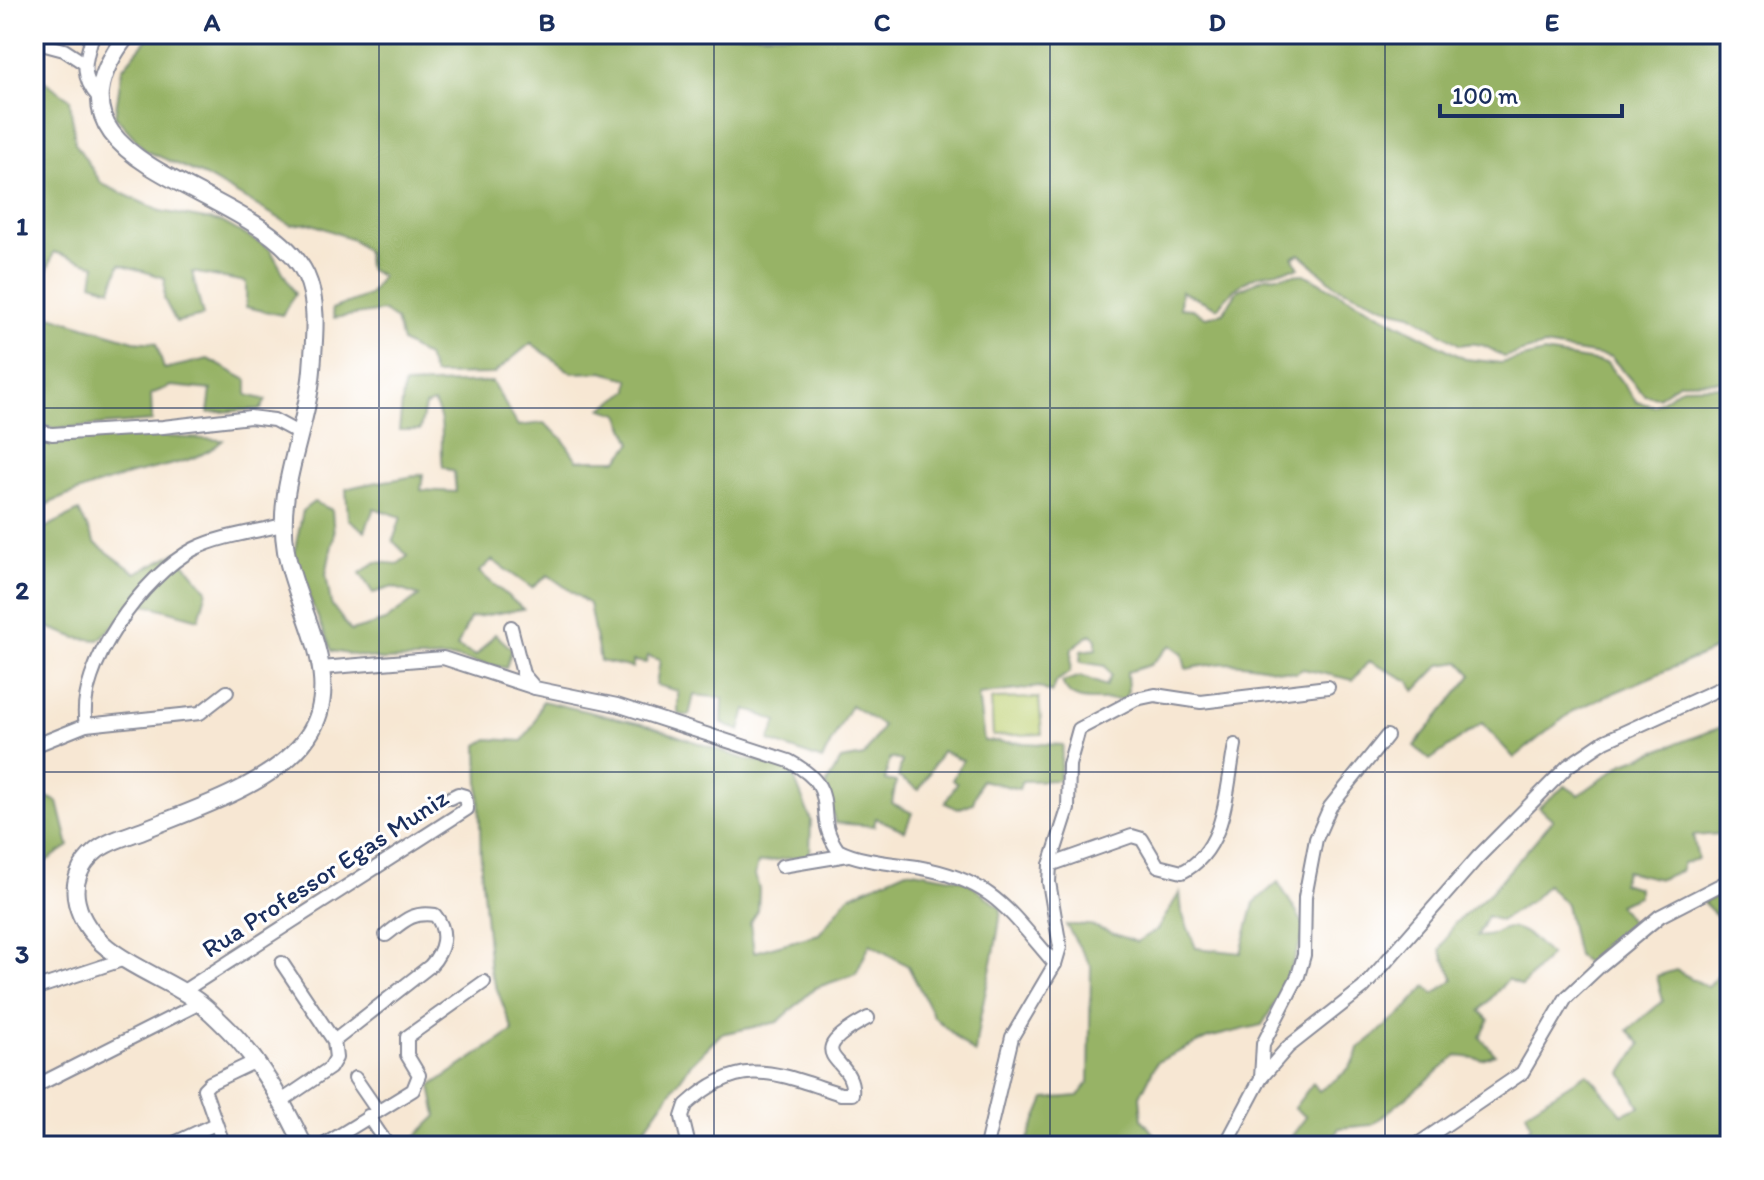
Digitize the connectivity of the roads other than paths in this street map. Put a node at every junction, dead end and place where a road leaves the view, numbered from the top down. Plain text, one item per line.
1 (93, 34) edge
2 (128, 34) edge
3 (34, 42) edge
4 (84, 63) junction
5 (99, 98) junction
6 (34, 430) edge
7 (300, 434) junction
8 (283, 525) junction
9 (511, 627) dead end
10 (321, 668) junction
11 (1730, 684) edge
12 (1328, 687) dead end
13 (535, 688) junction
14 (227, 692) dead end
15 (86, 725) junction
16 (1387, 736) dead end
17 (1235, 745) dead end
18 (34, 746) edge
19 (450, 798) dead end
20 (848, 855) junction
21 (1050, 865) junction
22 (782, 866) dead end
23 (1730, 880) edge
24 (386, 935) dead end
25 (125, 959) junction
26 (282, 963) dead end
27 (1055, 964) junction
28 (484, 982) dead end
29 (34, 989) edge
30 (182, 992) junction
31 (200, 1003) junction
32 (868, 1018) dead end
33 (334, 1041) junction
34 (254, 1062) junction
35 (355, 1078) dead end
36 (1261, 1078) junction
37 (34, 1087) edge
38 (280, 1102) junction
39 (372, 1113) junction
40 (215, 1124) junction
41 (1438, 1141) edge
42 (168, 1146) edge
43 (224, 1146) edge
44 (304, 1146) edge
45 (322, 1146) edge
46 (388, 1146) edge
47 (689, 1146) edge
48 (986, 1146) edge
49 (1225, 1146) edge
50 (1415, 1146) edge

1 - 4 street
2 - 5 main road
3 - 4 street
4 - 5 street
5 - 7 main road
6 - 7 street
7 - 8 main road
8 - 10 main road
8 - 15 street
9 - 13 street
10 - 13 street
10 - 25 main road
11 - 36 street
12 - 21 street
13 - 20 street
14 - 15 street
15 - 18 street
16 - 36 street
17 - 21 street
19 - 30 street, Rua Professor Egas Muniz
20 - 22 street
20 - 27 street
21 - 27 street
23 - 41 street
24 - 33 street
25 - 29 street
25 - 30 main road
26 - 33 street
27 - 48 street
28 - 39 street
30 - 31 main road
31 - 34 main road
31 - 37 street
32 - 47 street
33 - 38 street
34 - 38 main road
34 - 40 street
35 - 39 street
36 - 49 street
38 - 44 main road
39 - 45 street
39 - 46 street
40 - 42 street
40 - 43 street
41 - 50 street

